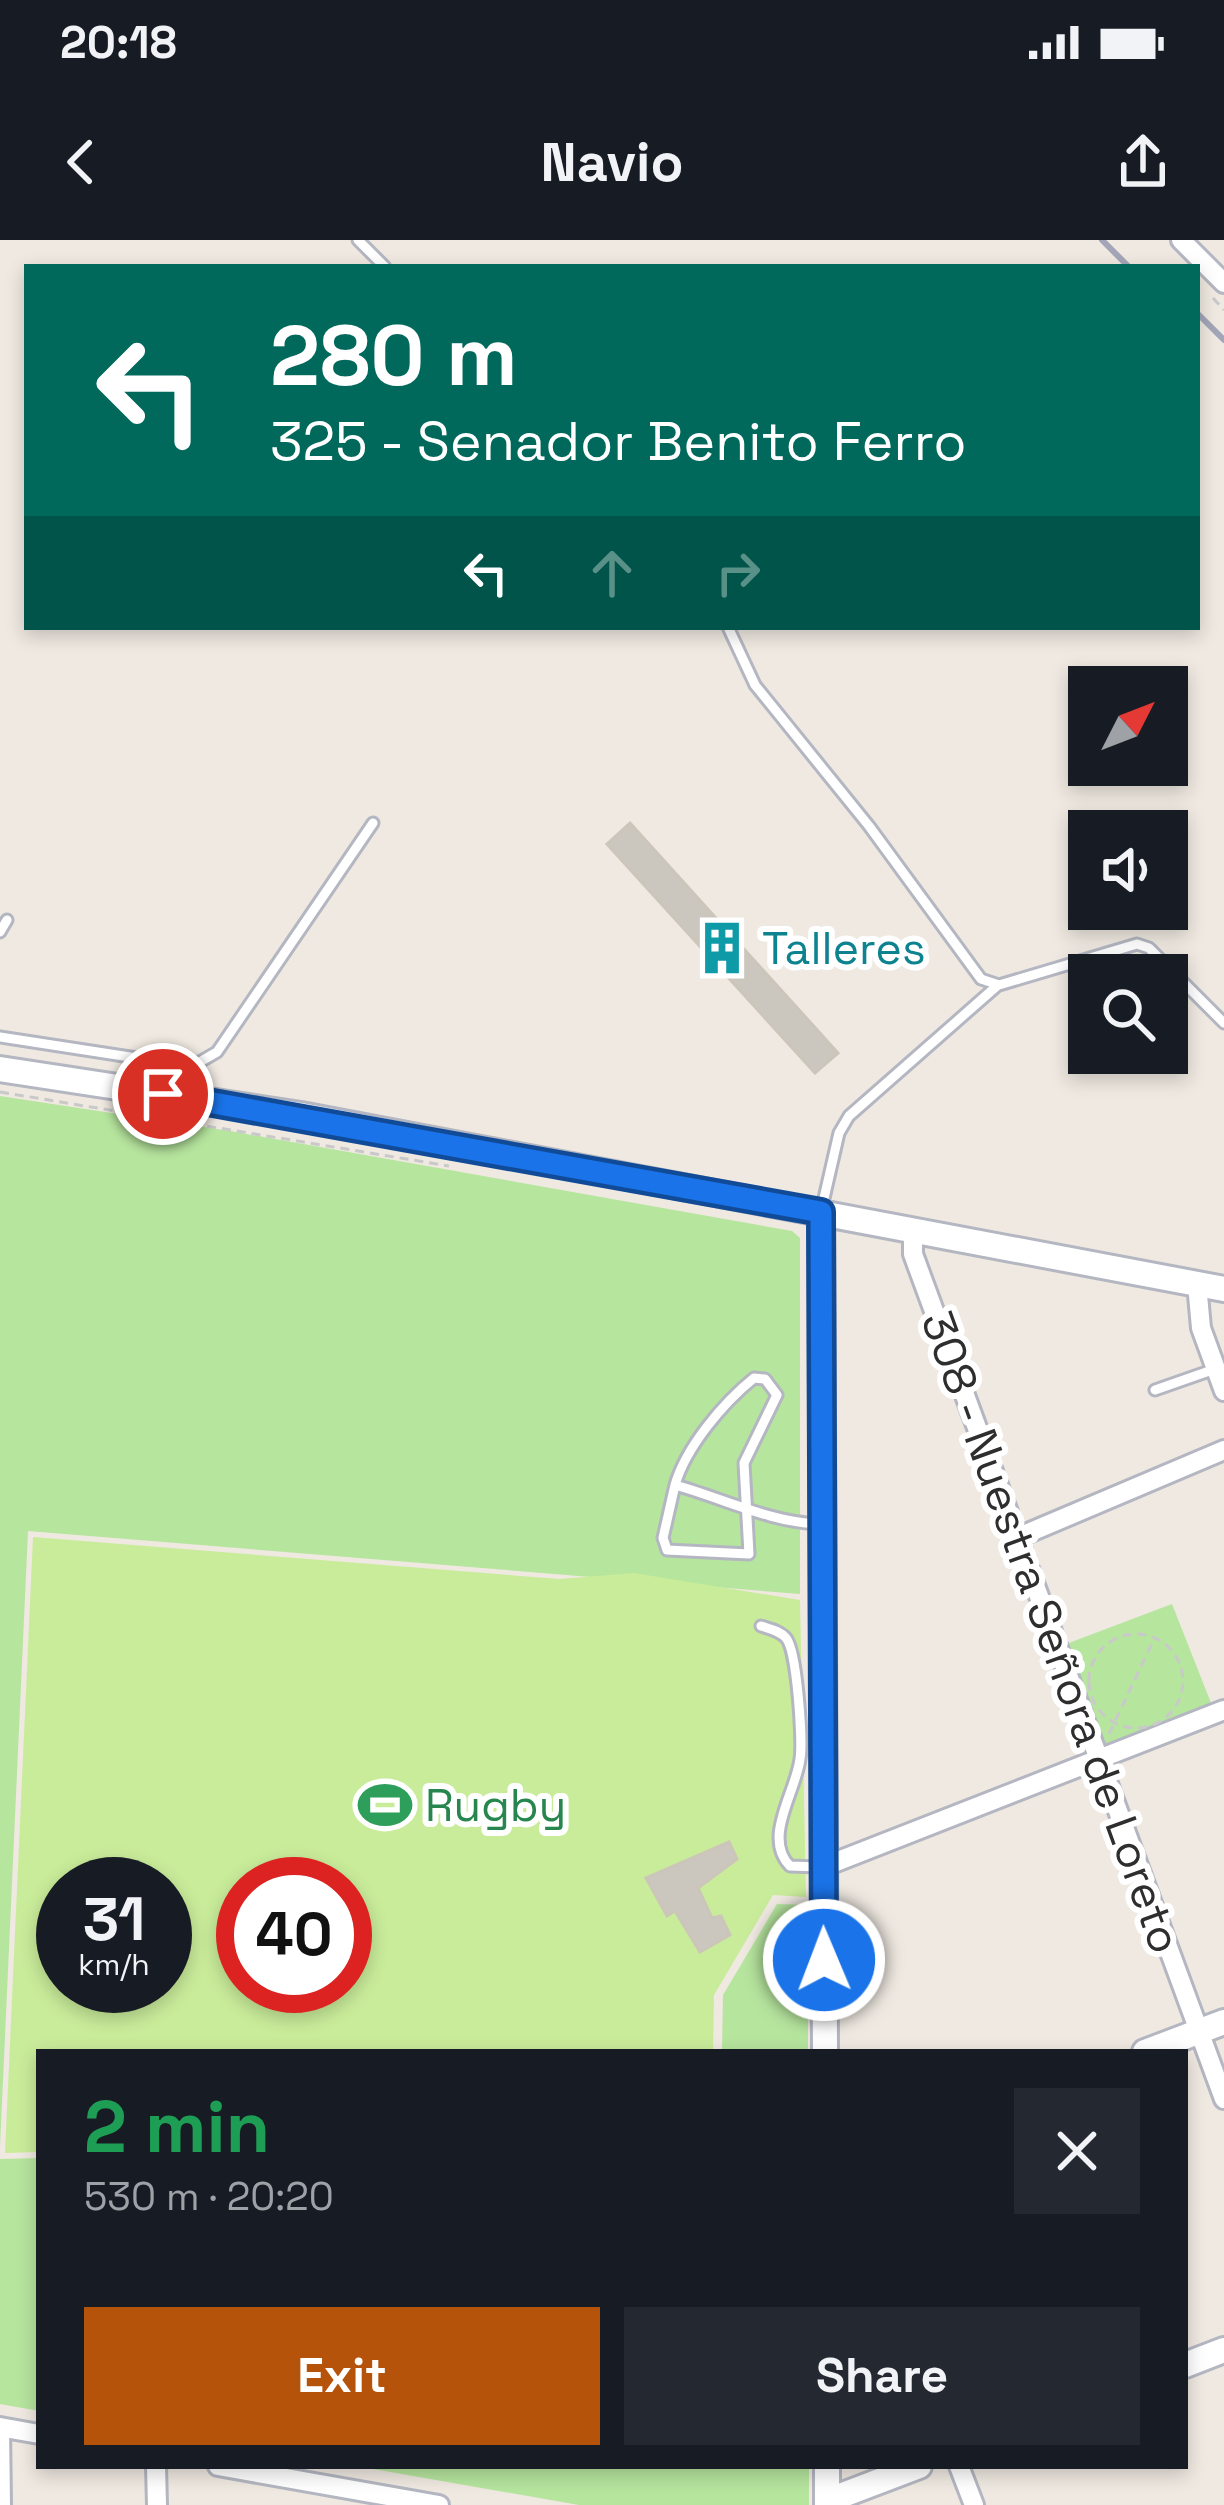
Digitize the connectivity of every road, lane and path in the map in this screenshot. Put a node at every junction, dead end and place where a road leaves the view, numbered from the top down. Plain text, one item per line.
1 (358, 240) edge
2 (1181, 240) edge
3 (382, 264) edge
4 (1224, 284) edge
5 (729, 630) edge
6 (373, 823) dead end
7 (7, 920) dead end
8 (0, 932) edge
9 (999, 985) junction
10 (1224, 1023) edge
11 (0, 1037) edge
12 (198, 1063) junction
13 (0, 1069) edge
14 (0, 1092) edge
15 (204, 1100) junction
16 (448, 1166) dead end
17 (821, 1212) junction
18 (913, 1232) junction
19 (1197, 1284) junction
20 (1224, 1289) edge
21 (1215, 1369) junction
22 (1155, 1390) dead end
23 (1224, 1391) edge
24 (1224, 1450) edge
25 (675, 1485) junction
26 (750, 1507) junction
27 (820, 1524) junction
28 (1014, 1539) junction
29 (761, 1626) dead end
30 (1155, 1638) junction
31 (1224, 1710) edge
32 (1114, 1722) junction
33 (1099, 1762) junction
34 (823, 1867) junction
35 (1224, 2022) edge
36 (1199, 2032) junction
37 (826, 2049) edge
38 (1152, 2049) edge
39 (1224, 2098) edge
40 (1224, 2350) edge
41 (1188, 2364) edge
42 (0, 2427) edge
43 (36, 2433) edge
44 (156, 2469) edge
45 (235, 2469) edge
46 (827, 2469) edge
47 (912, 2469) edge
48 (960, 2469) edge
49 (827, 2503) edge
50 (1, 2505) edge
51 (157, 2505) edge
52 (439, 2505) edge
53 (974, 2505) edge

1 - 3 lane
2 - 4 street
5 - 9 lane
6 - 12 lane
7 - 8 lane
9 - 10 lane
9 - 17 lane
11 - 12 lane
12 - 15 lane
13 - 15 main road
14 - 16 path
15 - 17 main road
17 - 18 main road
17 - 27 main road
18 - 19 main road
18 - 28 street, 308 - Nuestra Señora de Loreto
19 - 20 main road
19 - 21 street
21 - 22 lane
21 - 23 street
24 - 28 street
25 - 26 lane
25 - 26 lane
25 - 26 lane
26 - 27 lane
27 - 34 main road
28 - 33 street, 308 - Nuestra Señora de Loreto
29 - 34 lane
30 - 32 path
30 - 32 path
30 - 32 path
31 - 33 street
33 - 34 street
33 - 36 street, 308 - Nuestra Señora de Loreto
34 - 37 main road
35 - 36 main road
36 - 38 main road
36 - 39 street, 308 - Nuestra Señora de Loreto
40 - 41 main road
42 - 43 street
42 - 50 street
44 - 51 street
45 - 52 street
46 - 49 main road
47 - 49 main road
48 - 53 street

